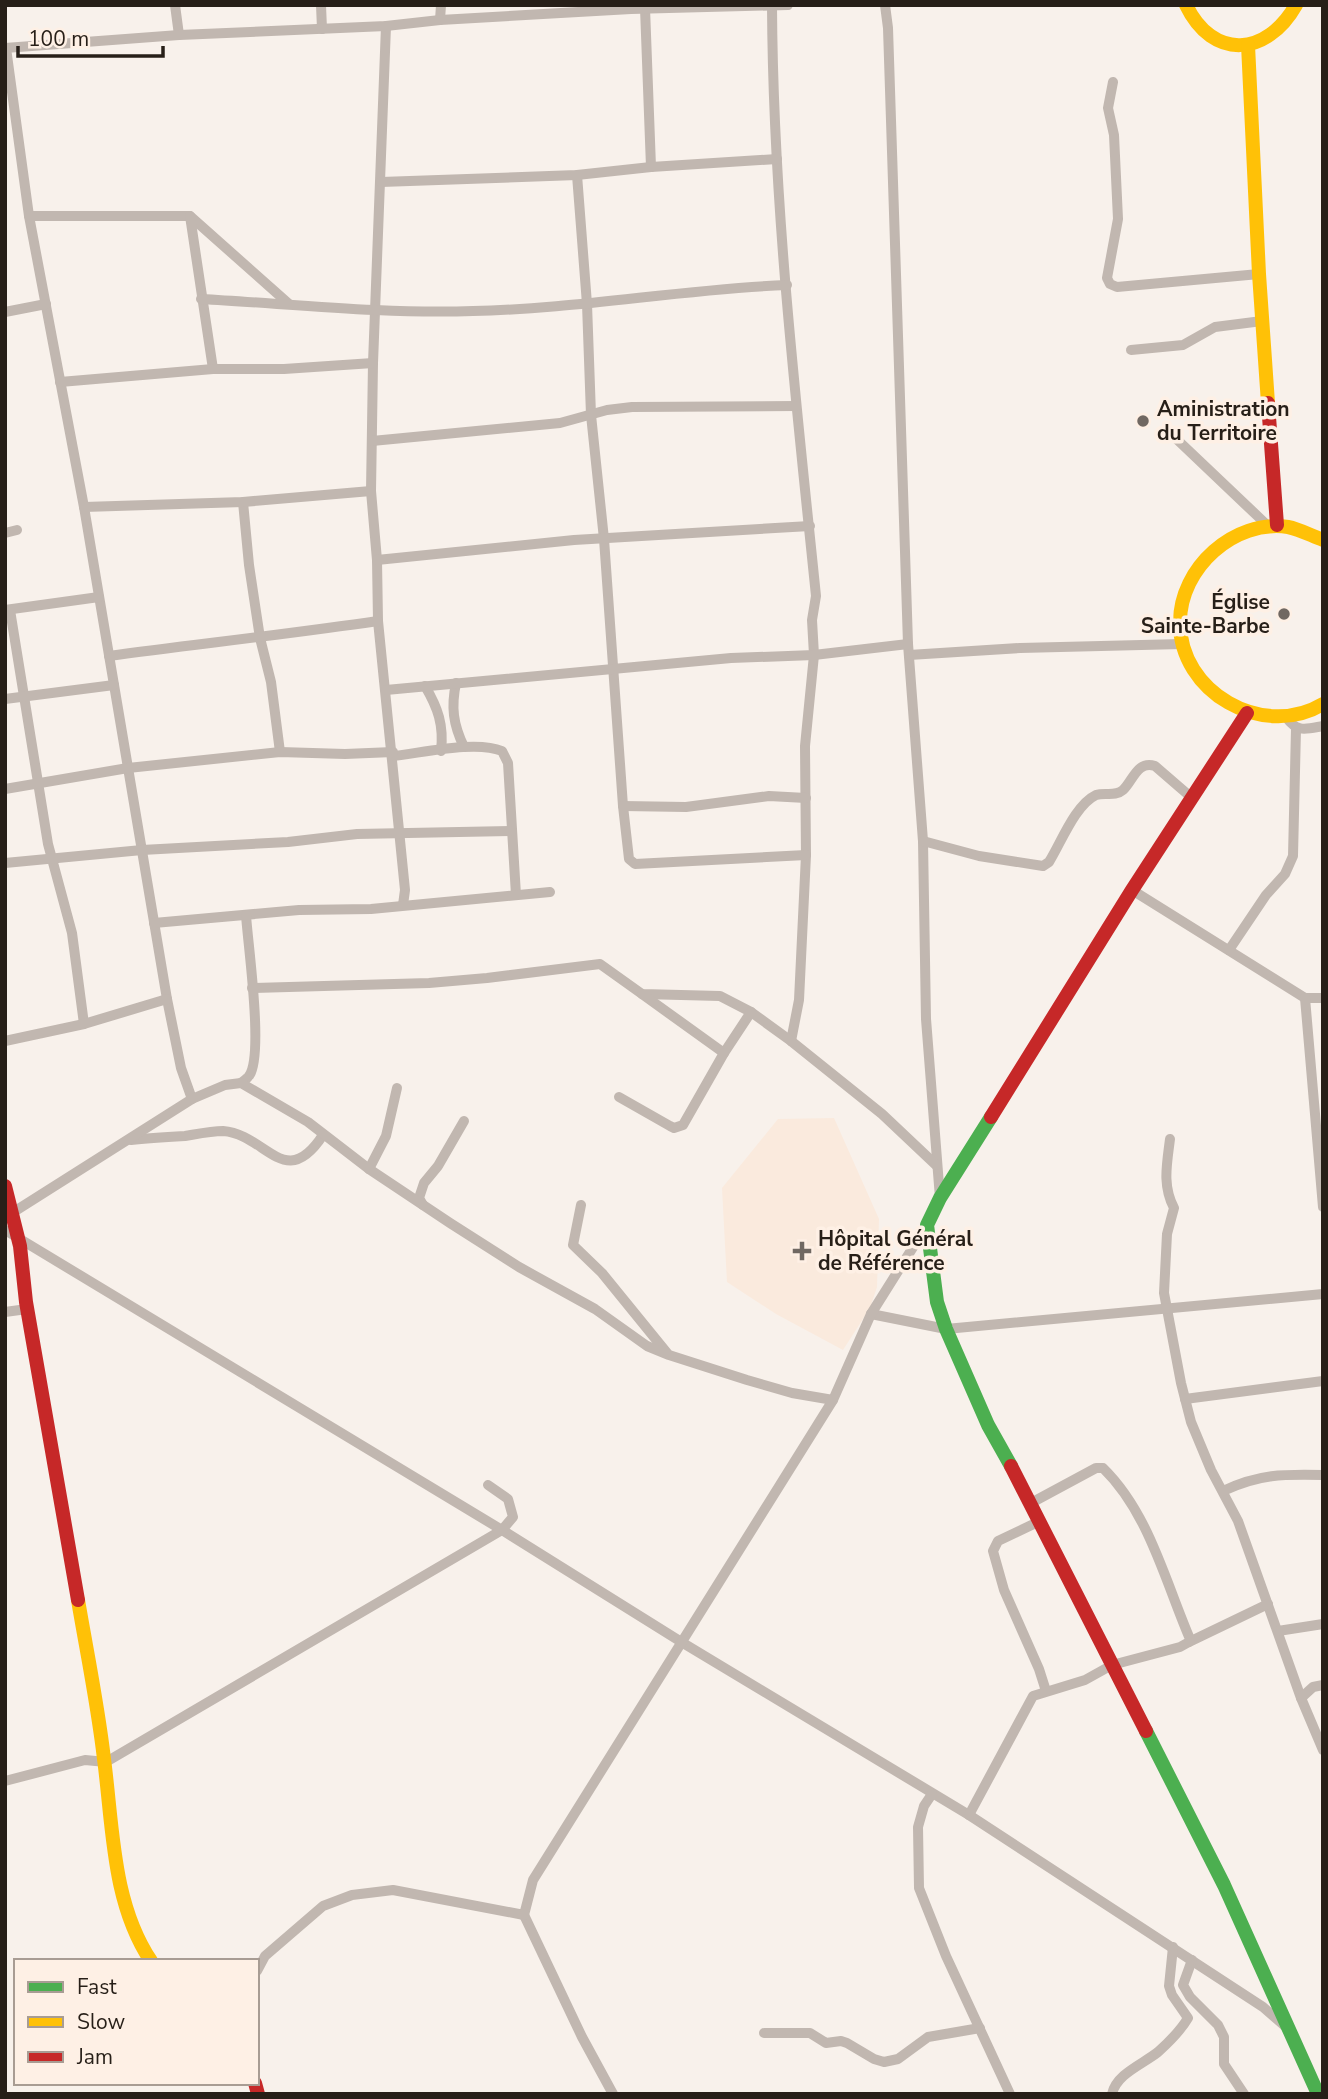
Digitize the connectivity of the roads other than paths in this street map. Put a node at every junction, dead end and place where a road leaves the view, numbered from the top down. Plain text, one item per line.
1 (175, 5) edge
2 (321, 5) edge
3 (441, 5) edge
4 (788, 5) edge
5 (885, 5) edge
6 (1186, 5) edge
7 (1296, 5) edge
8 (772, 6) edge
9 (631, 7) edge
10 (645, 8) junction
11 (440, 20) junction
12 (386, 26) junction
13 (323, 29) junction
14 (179, 36) junction
15 (1248, 45) junction
16 (6, 48) edge
17 (1113, 82) dead end
18 (776, 159) junction
19 (651, 167) junction
20 (577, 175) junction
21 (381, 182) junction
22 (29, 216) junction
23 (190, 216) junction
24 (1259, 274) junction
25 (787, 285) junction
26 (201, 299) junction
27 (46, 304) junction
28 (289, 304) junction
29 (587, 304) junction
30 (375, 310) junction
31 (5, 312) edge
32 (1262, 321) junction
33 (1132, 351) dead end
34 (373, 363) junction
35 (213, 369) junction
36 (60, 382) junction
37 (796, 406) junction
38 (591, 415) junction
39 (1167, 430) dead end
40 (372, 441) junction
41 (371, 491) junction
42 (243, 502) junction
43 (85, 507) junction
44 (810, 526) junction
45 (1273, 526) junction
46 (17, 530) dead end
47 (5, 534) edge
48 (604, 539) junction
49 (1323, 540) edge
50 (377, 560) junction
51 (99, 597) junction
52 (8, 610) edge
53 (378, 621) junction
54 (260, 638) junction
55 (1182, 644) junction
56 (909, 649) junction
57 (814, 655) junction
58 (109, 656) junction
59 (613, 670) junction
60 (456, 683) junction
61 (114, 685) junction
62 (425, 686) junction
63 (386, 690) junction
64 (25, 696) junction
65 (5, 699) edge
66 (1323, 704) edge
67 (1247, 713) junction
68 (1286, 717) junction
69 (1323, 726) edge
70 (1297, 729) junction
71 (464, 747) junction
72 (280, 751) junction
73 (441, 751) junction
74 (393, 754) junction
75 (128, 768) junction
76 (40, 784) junction
77 (5, 789) edge
78 (1192, 797) junction
79 (806, 798) junction
80 (623, 806) junction
81 (511, 831) junction
82 (399, 835) junction
83 (923, 841) junction
84 (142, 850) junction
85 (806, 855) junction
86 (51, 857) junction
87 (5, 863) edge
88 (1132, 890) junction
89 (550, 892) dead end
90 (516, 895) junction
91 (402, 905) junction
92 (246, 915) junction
93 (154, 923) junction
94 (1229, 950) junction
95 (252, 988) junction
96 (642, 993) junction
97 (1305, 998) junction
98 (1323, 998) edge
99 (167, 999) junction
100 (751, 1012) junction
101 (84, 1024) junction
102 (5, 1041) edge
103 (791, 1041) junction
104 (724, 1053) junction
105 (241, 1083) junction
106 (397, 1088) dead end
107 (619, 1097) dead end
108 (192, 1099) junction
109 (464, 1121) dead end
110 (323, 1135) junction
111 (1170, 1139) dead end
112 (127, 1140) junction
113 (936, 1165) junction
114 (369, 1169) junction
115 (5, 1186) edge
116 (940, 1198) junction
117 (423, 1205) junction
118 (581, 1205) dead end
119 (1323, 1207) edge
120 (12, 1213) junction
121 (927, 1225) junction
122 (5, 1230) edge
123 (18, 1239) junction
124 (1323, 1294) edge
125 (27, 1309) junction
126 (1168, 1309) junction
127 (5, 1312) edge
128 (871, 1314) junction
129 (946, 1329) junction
130 (669, 1355) junction
131 (1323, 1381) edge
132 (1185, 1399) junction
133 (833, 1400) junction
134 (1323, 1475) edge
135 (488, 1485) dead end
136 (1223, 1491) junction
137 (1031, 1503) junction
138 (1040, 1521) junction
139 (502, 1530) junction
140 (1268, 1604) junction
141 (1323, 1624) edge
142 (1278, 1631) junction
143 (1189, 1642) junction
144 (683, 1643) junction
145 (1112, 1665) junction
146 (1323, 1685) edge
147 (1046, 1691) junction
148 (1301, 1698) junction
149 (1323, 1750) edge
150 (106, 1762) junction
151 (5, 1781) edge
152 (932, 1794) junction
153 (969, 1815) junction
154 (524, 1915) junction
155 (1173, 1947) junction
156 (149, 1959) edge
157 (1192, 1960) junction
158 (259, 1967) edge
159 (980, 2028) junction
160 (1290, 2031) junction
161 (764, 2033) dead end
162 (613, 2094) edge
163 (1010, 2094) edge
164 (1112, 2094) edge
165 (1244, 2094) edge
166 (1318, 2094) edge

1 - 14 street
2 - 13 street
3 - 11 street
4 - 8 street
5 - 56 street
6 - 15 street
7 - 15 street
8 - 10 street
8 - 18 street
9 - 10 street
9 - 11 street
10 - 19 street
11 - 12 street
12 - 13 street
12 - 21 street
13 - 14 street
14 - 16 street
15 - 24 street
16 - 22 street
17 - 24 street
18 - 19 street
18 - 25 street
19 - 20 street
20 - 21 street
20 - 29 street
21 - 30 street
22 - 23 street
22 - 27 street
23 - 26 street
23 - 28 street
24 - 32 street
25 - 29 street
25 - 37 street
26 - 28 street
26 - 35 street
27 - 31 street
27 - 36 street
28 - 30 street
29 - 30 street
29 - 38 street
30 - 34 street
32 - 33 street
32 - 45 street
34 - 35 street
34 - 40 street
35 - 36 street
36 - 43 street
37 - 38 street
37 - 44 street
38 - 40 street
38 - 48 street
39 - 45 street
40 - 41 street
41 - 42 street
41 - 50 street
42 - 43 street
42 - 54 street
43 - 51 street
44 - 48 street
44 - 57 street
45 - 49 street
45 - 55 street
46 - 47 street
48 - 50 street
48 - 59 street
50 - 53 street
51 - 52 street
51 - 58 street
52 - 64 street
53 - 54 street
53 - 63 street
54 - 58 street
54 - 72 street
55 - 56 street
55 - 67 street
56 - 57 street
56 - 83 street
57 - 59 street
57 - 79 street
58 - 61 street
59 - 60 street
59 - 80 street
60 - 62 street
60 - 71 street
61 - 64 street
61 - 75 street
62 - 63 street
62 - 73 street
63 - 74 street
64 - 65 street
64 - 76 street
66 - 68 street
67 - 68 street
67 - 78 street
68 - 70 street
69 - 70 street
70 - 94 street
71 - 73 street
71 - 81 street
72 - 74 street
72 - 75 street
73 - 74 street
74 - 82 street
75 - 76 street
75 - 84 street
76 - 77 street
76 - 86 street
78 - 83 street
78 - 88 street
79 - 80 street
79 - 85 street
80 - 85 street
81 - 82 street
81 - 90 street
82 - 84 street
82 - 91 street
83 - 113 street
84 - 86 street
84 - 93 street
85 - 103 street
86 - 87 street
86 - 101 street
88 - 94 street
88 - 116 street
89 - 90 street
90 - 91 street
91 - 92 street
92 - 93 street
92 - 95 street
93 - 99 street
94 - 97 street
95 - 96 street
95 - 105 street
96 - 100 street
96 - 104 street
97 - 98 street
97 - 119 street
99 - 101 street
99 - 108 street
100 - 103 street
100 - 104 street
101 - 102 street
103 - 113 street
104 - 107 street
105 - 108 street
105 - 110 street
106 - 114 street
108 - 112 street
109 - 117 street
110 - 112 street
110 - 114 street
111 - 126 street
112 - 120 street
113 - 116 street
114 - 117 street
115 - 120 street
116 - 121 street
117 - 130 street
118 - 130 street
120 - 123 street
121 - 128 street
121 - 129 street
122 - 123 street
123 - 125 street
123 - 139 street
124 - 126 street
125 - 127 street
125 - 150 street
126 - 129 street
126 - 132 street
128 - 129 street
128 - 133 street
129 - 137 street
130 - 133 street
131 - 132 street
132 - 136 street
133 - 144 street
134 - 136 street
135 - 139 street
136 - 140 street
137 - 138 street
137 - 143 street
138 - 145 street
138 - 147 street
139 - 144 street
139 - 150 street
140 - 142 street
140 - 143 street
141 - 142 street
142 - 148 street
143 - 145 street
144 - 152 street
144 - 154 street
145 - 147 street
145 - 160 street
146 - 148 street
147 - 153 street
148 - 149 street
150 - 151 street
150 - 156 street
152 - 153 street
152 - 159 street
153 - 155 street
154 - 158 street
154 - 162 street
155 - 157 street
155 - 164 street
157 - 160 street
157 - 165 street
159 - 161 street
159 - 163 street
160 - 166 street

